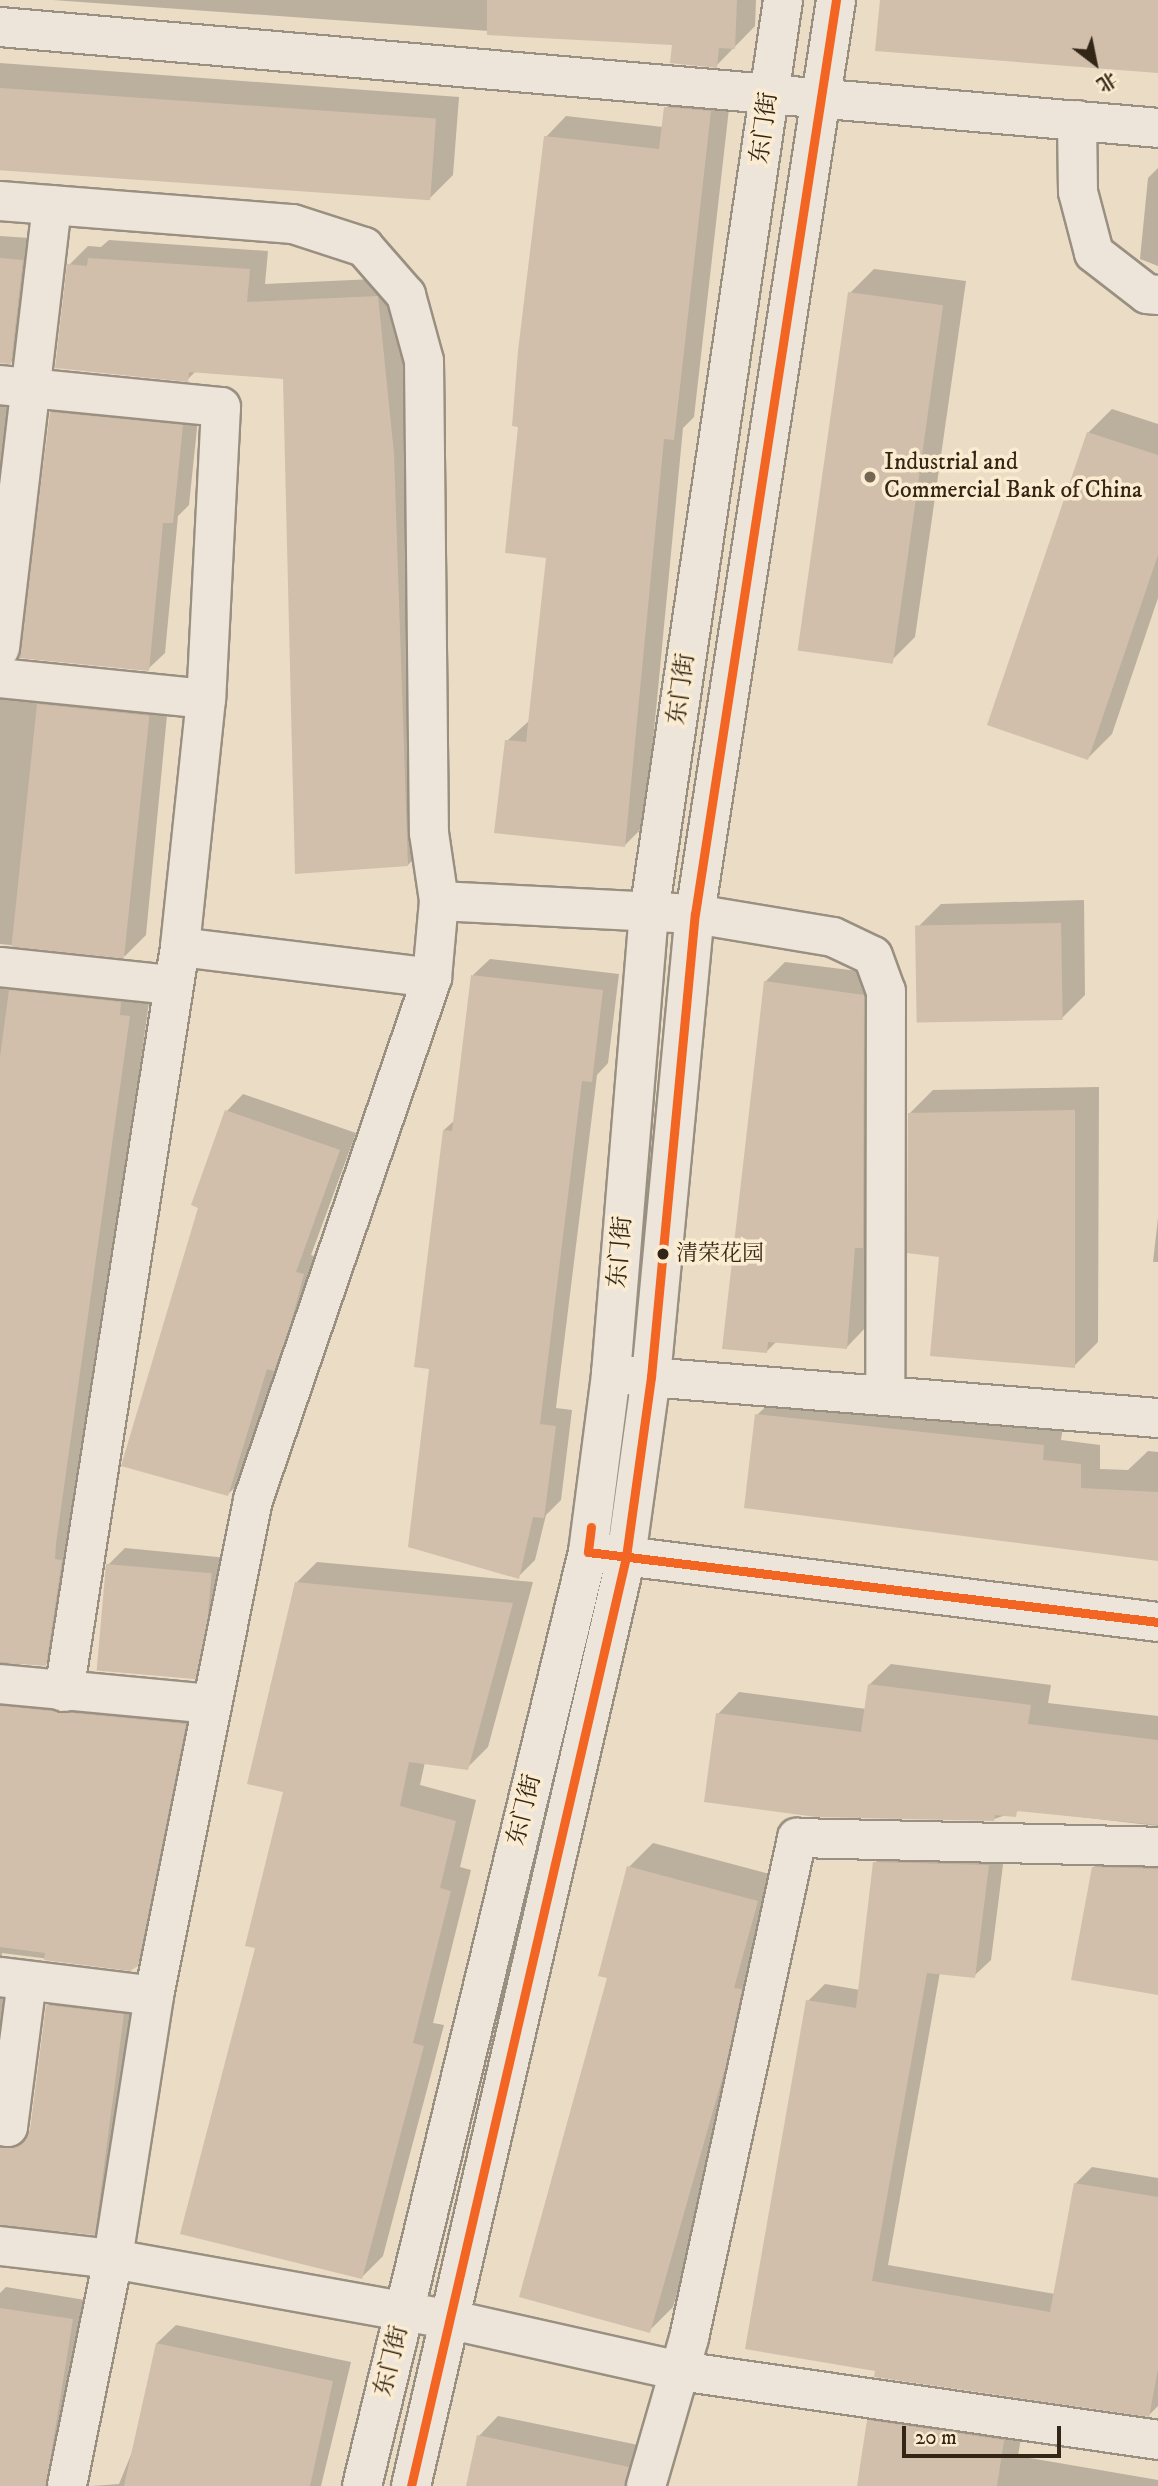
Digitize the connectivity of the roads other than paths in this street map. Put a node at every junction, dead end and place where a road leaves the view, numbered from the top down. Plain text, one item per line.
1 (783, 0) edge
2 (836, 0) edge
3 (0, 27) edge
4 (770, 90) junction
5 (824, 95) junction
6 (1077, 120) junction
7 (1158, 128) edge
8 (0, 201) edge
9 (52, 205) junction
10 (1158, 295) edge
11 (15, 387) edge
12 (0, 648) edge
13 (0, 678) edge
14 (206, 699) junction
15 (439, 901) junction
16 (649, 913) junction
17 (695, 914) junction
18 (180, 947) junction
19 (0, 967) edge
20 (432, 978) junction
21 (172, 985) junction
22 (611, 1374) junction
23 (651, 1377) junction
24 (885, 1394) junction
25 (1158, 1418) edge
26 (588, 1552) junction
27 (626, 1557) junction
28 (1158, 1622) edge
29 (0, 1684) edge
30 (64, 1692) junction
31 (212, 1704) junction
32 (1158, 1847) edge
33 (13, 1979) edge
34 (154, 1996) junction
35 (0, 2126) edge
36 (0, 2246) edge
37 (113, 2259) junction
38 (404, 2313) junction
39 (452, 2320) junction
40 (680, 2371) junction
41 (1158, 2440) edge
42 (67, 2486) edge
43 (362, 2486) edge
44 (411, 2486) edge
45 (646, 2486) edge

1 - 4 street, 东门街
2 - 5 street
3 - 4 street
4 - 5 street
4 - 16 street, 东门街
5 - 6 street
5 - 17 street
6 - 7 street
6 - 10 street
8 - 9 street
9 - 11 street
9 - 15 street
11 - 12 street
11 - 14 street
13 - 14 street
14 - 18 street
15 - 16 street
15 - 20 street
16 - 17 street
16 - 22 street, 东门街
17 - 23 street
17 - 24 street
18 - 20 street
18 - 21 street
19 - 21 street
20 - 31 street
21 - 30 street
22 - 23 street
22 - 26 street, 东门街
23 - 24 street
23 - 27 street
24 - 25 street
26 - 27 street
26 - 38 street, 东门街
27 - 28 street
27 - 39 street
29 - 30 street
30 - 31 street
31 - 34 street
32 - 40 street
33 - 34 street
33 - 35 street
34 - 37 street
36 - 37 street
37 - 38 street
37 - 42 street
38 - 39 street
38 - 43 street, 东门街
39 - 40 street
39 - 44 street
40 - 41 street
40 - 45 street

